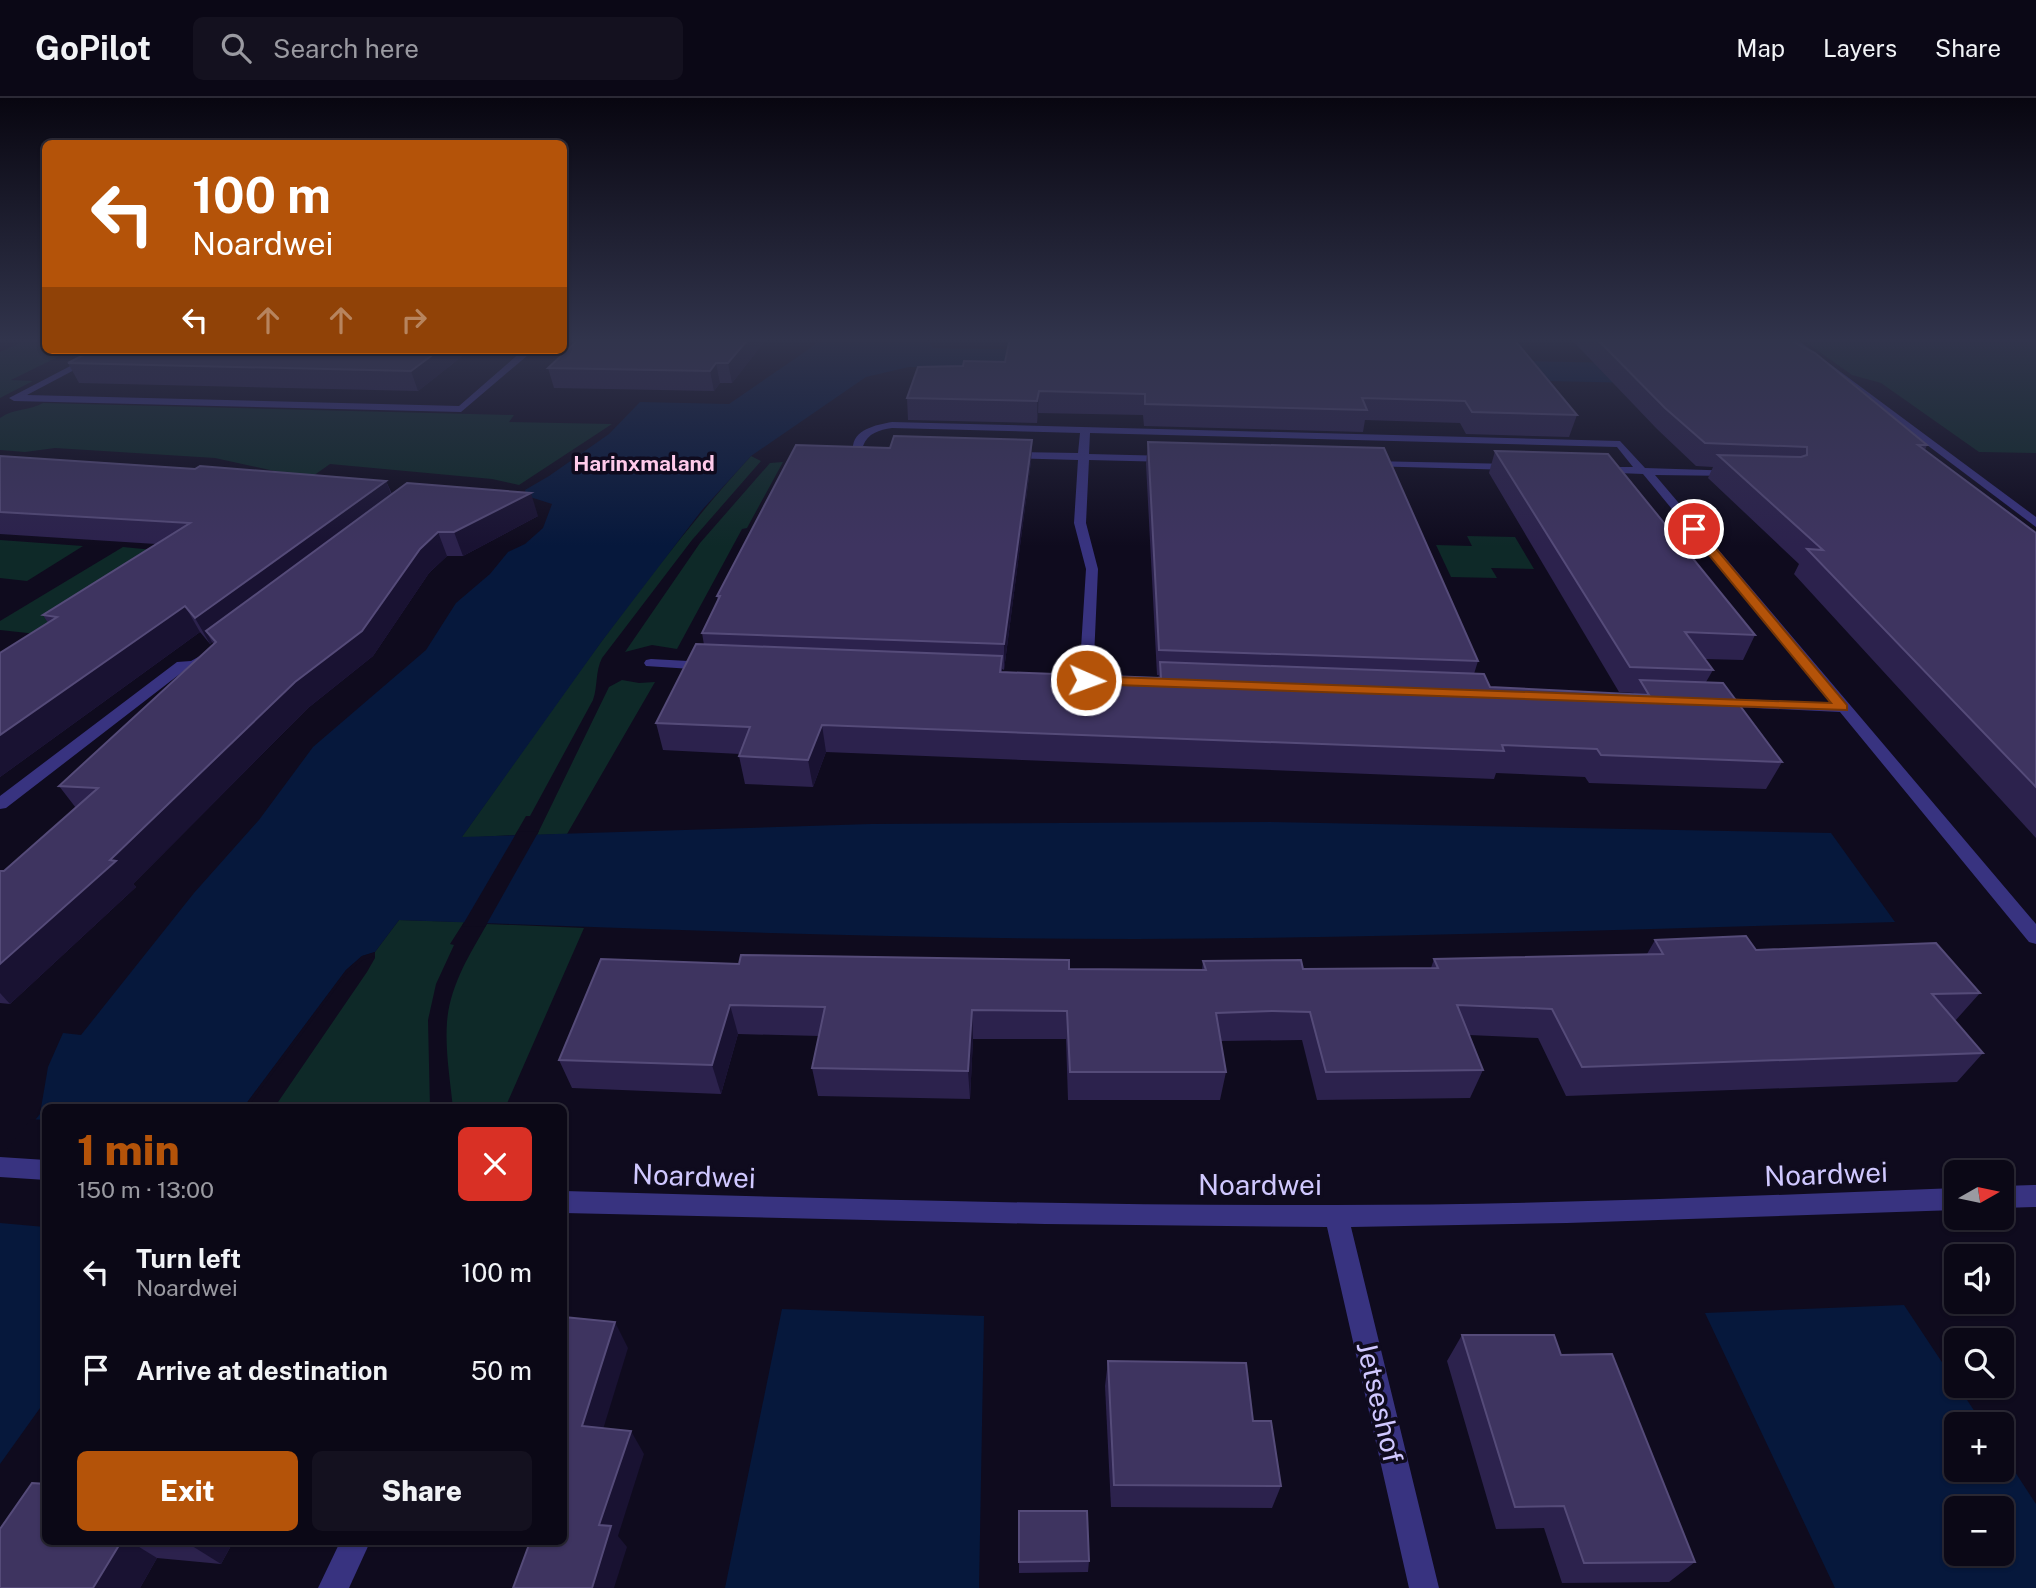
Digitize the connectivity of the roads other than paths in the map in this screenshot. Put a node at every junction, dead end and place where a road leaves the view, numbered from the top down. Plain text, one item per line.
1 (388, 408) edge
2 (463, 408) edge
3 (1886, 408) edge
4 (1085, 430) junction
5 (893, 452) edge
6 (1002, 454) edge
7 (1084, 456) junction
8 (1181, 459) edge
9 (1362, 464) edge
10 (1522, 468) edge
11 (1588, 470) edge
12 (1644, 471) junction
13 (1751, 474) edge
14 (2036, 523) edge
15 (215, 650) edge
16 (651, 663) dead end
17 (720, 667) edge
18 (1086, 680) edge
19 (1707, 703) edge
20 (1842, 708) junction
21 (0, 804) edge
22 (2036, 937) edge
23 (0, 1167) edge
24 (42, 1170) edge
25 (2036, 1196) edge
26 (2014, 1197) edge
27 (1944, 1199) edge
28 (567, 1202) edge
29 (1336, 1216) junction
30 (354, 1545) edge
31 (333, 1588) edge
32 (1424, 1588) edge

1 - 2 street
3 - 14 street
4 - 5 street
4 - 7 street
4 - 12 street
6 - 7 street
7 - 8 street
7 - 18 street
9 - 10 street
11 - 12 street
12 - 13 street
12 - 20 street
15 - 21 street
16 - 17 street
19 - 20 street
20 - 22 street
23 - 24 street
25 - 26 street
27 - 29 street, Noardwei
28 - 29 street, Noardwei
29 - 32 street, Jetseshof
30 - 31 street

